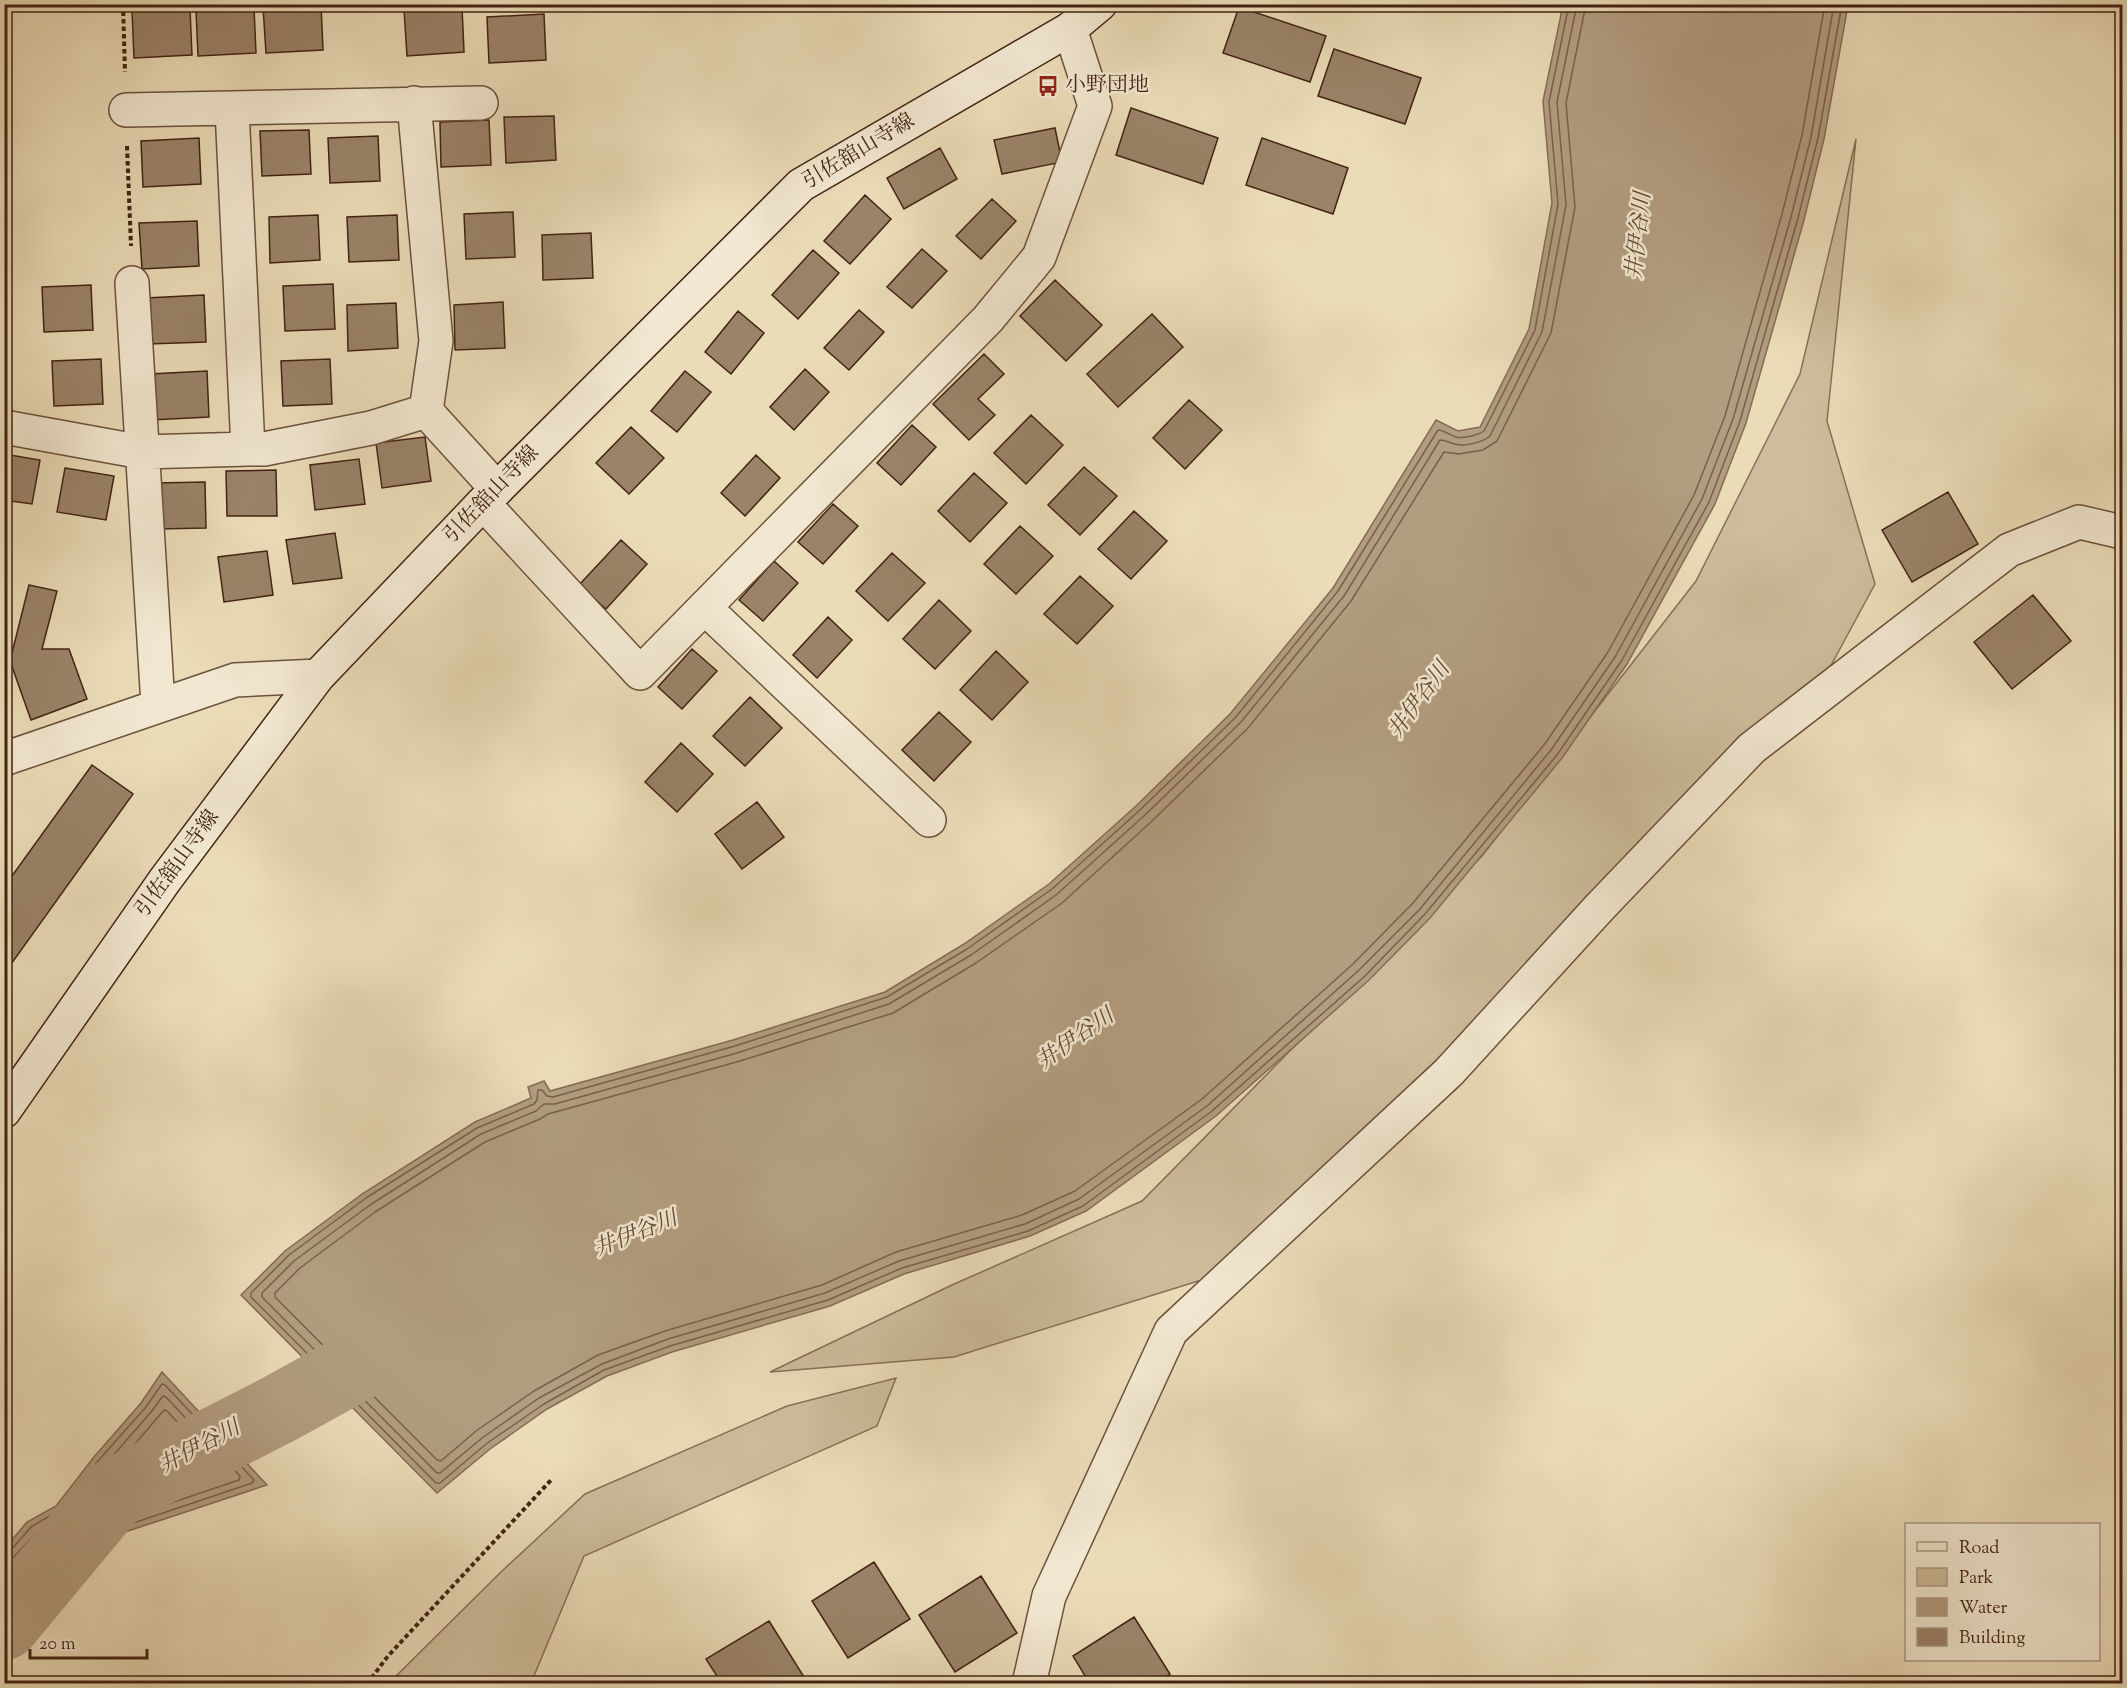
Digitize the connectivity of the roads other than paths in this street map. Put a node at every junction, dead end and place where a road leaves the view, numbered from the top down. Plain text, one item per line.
1 (1100, 4) edge
2 (1070, 29) junction
3 (414, 103) junction
4 (481, 103) dead end
5 (231, 109) junction
6 (126, 110) dead end
7 (132, 283) dead end
8 (426, 411) junction
9 (4, 427) edge
10 (248, 449) junction
11 (142, 452) junction
12 (490, 496) junction
13 (2122, 532) edge
14 (705, 608) junction
15 (318, 676) junction
16 (158, 705) junction
17 (4, 759) edge
18 (929, 820) dead end
19 (4, 1111) edge
20 (1029, 1683) edge

1 - 2 street, 引佐舘山寺線
2 - 12 street, 引佐舘山寺線
2 - 14 street
3 - 4 street
3 - 5 street
3 - 8 street
5 - 6 street
5 - 10 street
7 - 11 street
8 - 10 street
8 - 12 street
9 - 11 street
10 - 11 street
11 - 16 street
12 - 14 street
12 - 15 street, 引佐舘山寺線
13 - 20 street
14 - 18 street
15 - 16 street
15 - 19 street, 引佐舘山寺線
16 - 17 street

